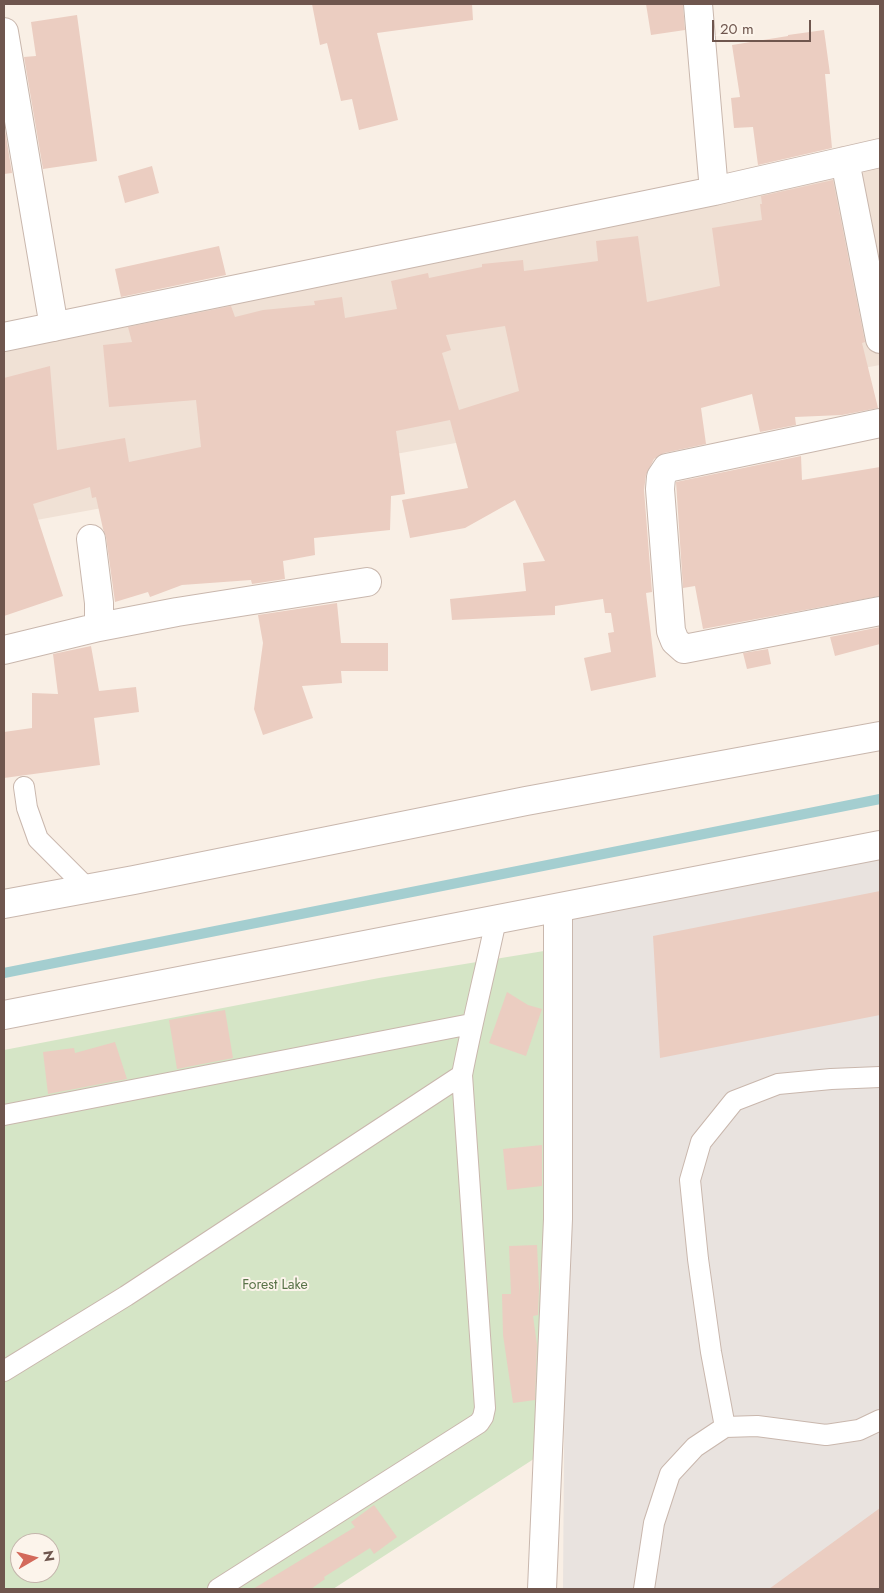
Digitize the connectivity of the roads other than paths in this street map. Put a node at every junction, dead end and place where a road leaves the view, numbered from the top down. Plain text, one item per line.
1 (698, 4) edge
2 (4, 32) edge
3 (880, 153) edge
4 (845, 160) junction
5 (714, 191) junction
6 (54, 327) junction
7 (4, 337) edge
8 (880, 339) edge
9 (880, 423) edge
10 (91, 539) dead end
11 (366, 582) dead end
12 (880, 611) edge
13 (99, 627) junction
14 (4, 650) edge
15 (880, 736) edge
16 (24, 787) dead end
17 (880, 845) edge
18 (88, 889) junction
19 (4, 904) edge
20 (558, 909) junction
21 (496, 920) junction
22 (4, 1016) edge
23 (471, 1024) junction
24 (462, 1075) junction
25 (880, 1077) edge
26 (4, 1116) edge
27 (4, 1371) edge
28 (880, 1420) edge
29 (725, 1427) junction
30 (218, 1589) edge
31 (542, 1589) edge
32 (644, 1589) edge

1 - 5 street
2 - 6 street
3 - 4 street
4 - 5 street
4 - 8 street
5 - 6 street
6 - 7 street
9 - 12 street
10 - 13 street
11 - 13 street
13 - 14 street
15 - 18 street
16 - 18 lane
17 - 20 street
18 - 19 street
20 - 21 street
20 - 31 street
21 - 22 street
21 - 23 lane
23 - 24 lane
23 - 26 lane
24 - 27 lane
24 - 30 lane
25 - 29 lane
28 - 29 lane
29 - 32 lane

